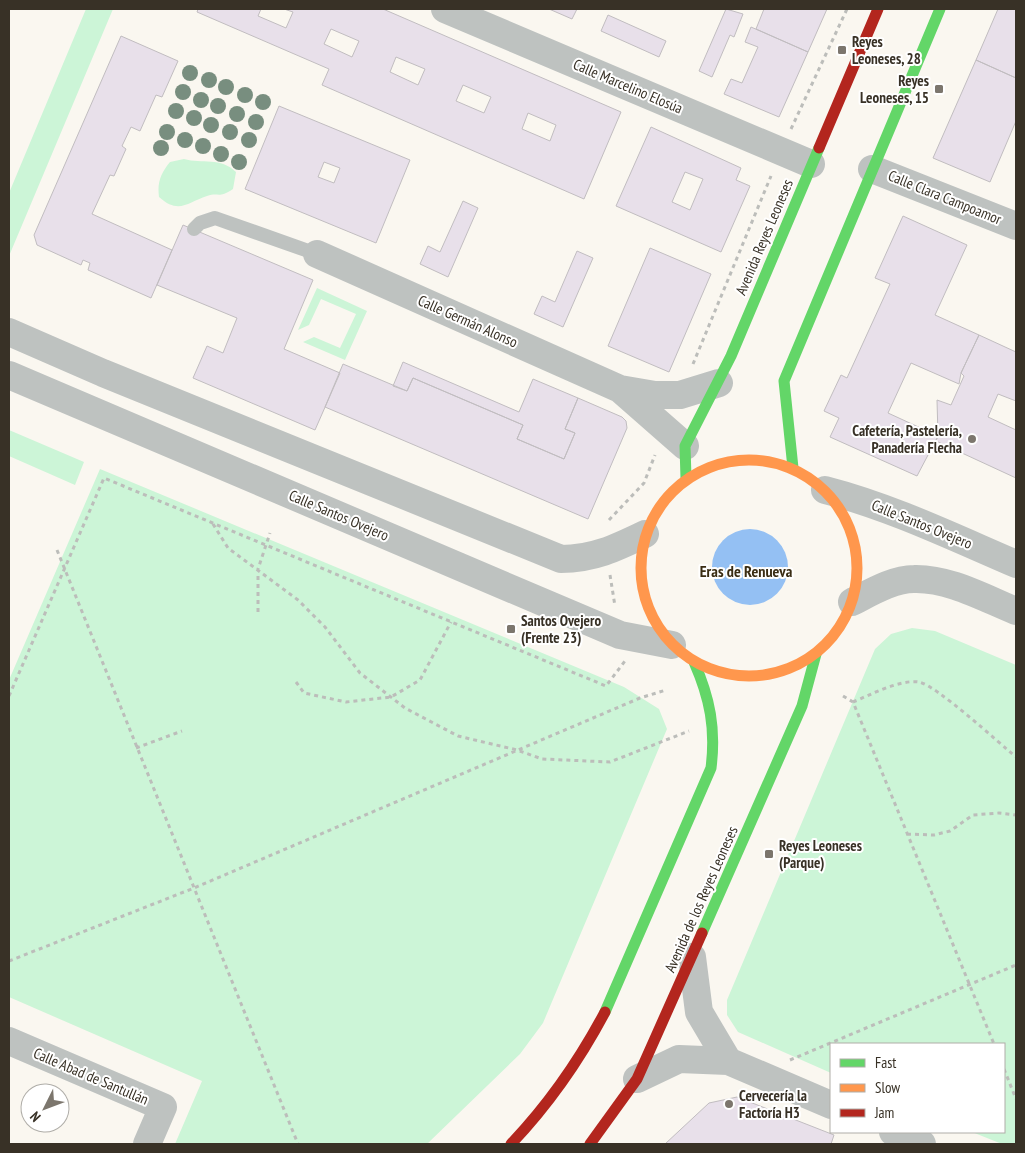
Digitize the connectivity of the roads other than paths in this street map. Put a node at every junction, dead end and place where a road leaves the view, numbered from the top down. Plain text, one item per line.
1 (445, 9) edge
2 (878, 9) edge
3 (940, 9) edge
4 (811, 164) junction
5 (872, 169) junction
6 (1016, 226) edge
7 (194, 229) dead end
8 (316, 254) joint
9 (9, 332) edge
10 (9, 376) edge
11 (719, 383) junction
12 (620, 389) junction
13 (675, 438) junction
14 (793, 468) junction
15 (686, 478) junction
16 (825, 490) junction
17 (645, 534) junction
18 (1016, 564) edge
19 (852, 602) junction
20 (1016, 611) edge
21 (672, 645) junction
22 (816, 654) junction
23 (694, 662) junction
24 (692, 957) junction
25 (9, 1041) edge
26 (728, 1061) junction
27 (637, 1079) junction
28 (830, 1105) edge
29 (894, 1133) edge
30 (147, 1144) edge
31 (511, 1144) edge
32 (590, 1144) edge
33 (922, 1144) edge

1 - 4 street, Calle Marcelino Elosúa
2 - 4 main road, Avenida Reyes Leoneses
3 - 5 main road
4 - 11 main road, Avenida Reyes Leoneses
5 - 6 street, Calle Clara Campoamor
5 - 14 main road
7 - 8 lane
8 - 12 street, Calle Germán Alonso
9 - 17 street
10 - 21 street, Calle Santos Ovejero
11 - 12 street, Calle Germán Alonso
11 - 13 main road, Avenida Reyes Leoneses
12 - 13 street, Calle Germán Alonso
13 - 15 main road
14 - 15 main road
14 - 16 main road
15 - 17 main road
16 - 18 street, Calle Santos Ovejero
16 - 19 main road
17 - 21 main road
19 - 20 street
19 - 22 main road
21 - 23 main road
22 - 23 main road
22 - 24 main road, Avenida de los Reyes Leoneses
23 - 31 main road
24 - 26 street
24 - 27 main road, Avenida de los Reyes Leoneses
25 - 30 street, Calle Abad de Santullán
26 - 27 street
26 - 28 street
27 - 32 main road, Avenida de los Reyes Leoneses
29 - 33 street

